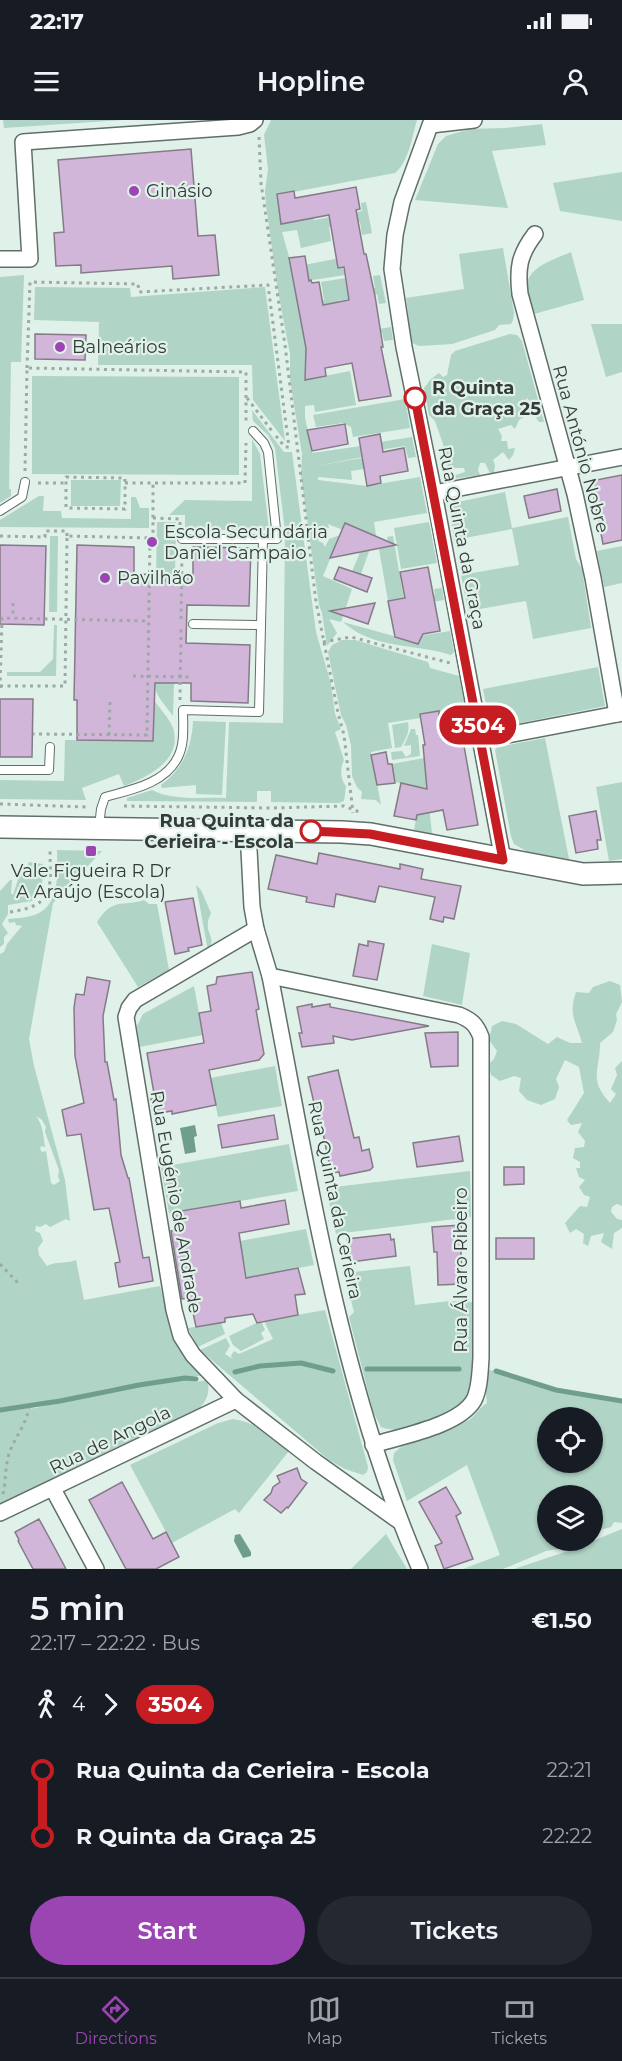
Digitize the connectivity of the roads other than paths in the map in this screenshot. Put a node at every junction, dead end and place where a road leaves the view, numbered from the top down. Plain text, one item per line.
1 (255, 120) edge
2 (474, 120) edge
3 (431, 122) edge
4 (535, 234) dead end
5 (0, 259) edge
6 (250, 428) road end
7 (622, 457) edge
8 (568, 468) junction
9 (25, 482) road end
10 (434, 493) junction
11 (0, 511) edge
12 (182, 538) dead end
13 (263, 539) junction
14 (193, 624) dead end
15 (261, 625) junction
16 (619, 713) edge
17 (481, 741) junction
18 (50, 747) dead end
19 (0, 770) edge
20 (97, 818) junction
21 (0, 827) edge
22 (248, 831) junction
23 (503, 860) junction
24 (622, 873) edge
25 (256, 929) junction
26 (270, 976) junction
27 (236, 1400) junction
28 (373, 1445) junction
29 (53, 1489) junction
30 (1, 1508) edge
31 (399, 1521) junction
32 (96, 1569) edge
33 (420, 1569) edge

1 - 5 street
2 - 3 street
3 - 10 street, Rua Quinta da Graça
4 - 8 street, Rua António Nobre
6 - 13 lane
7 - 8 street
8 - 10 street
8 - 16 street, Rua António Nobre
9 - 11 lane
10 - 17 street, Rua Quinta da Graça
12 - 13 lane
13 - 15 lane
14 - 15 lane
15 - 20 lane
16 - 17 street
17 - 23 street, Rua Quinta da Graça
18 - 19 lane
20 - 21 main road
20 - 22 main road
22 - 23 main road
22 - 25 street, Rua Quinta da Cerieira
23 - 24 main road
25 - 26 street, Rua Quinta da Cerieira
25 - 27 street, Rua Eugénio de Andrade
26 - 28 street, Rua Quinta da Cerieira
26 - 28 street, Rua Álvaro Ribeiro
27 - 29 street, Rua de Angola
27 - 31 street, Rua Eugénio de Andrade
28 - 31 street, Rua Quinta da Cerieira
29 - 30 street, Rua de Angola
29 - 32 street
31 - 33 street, Rua Quinta da Cerieira

